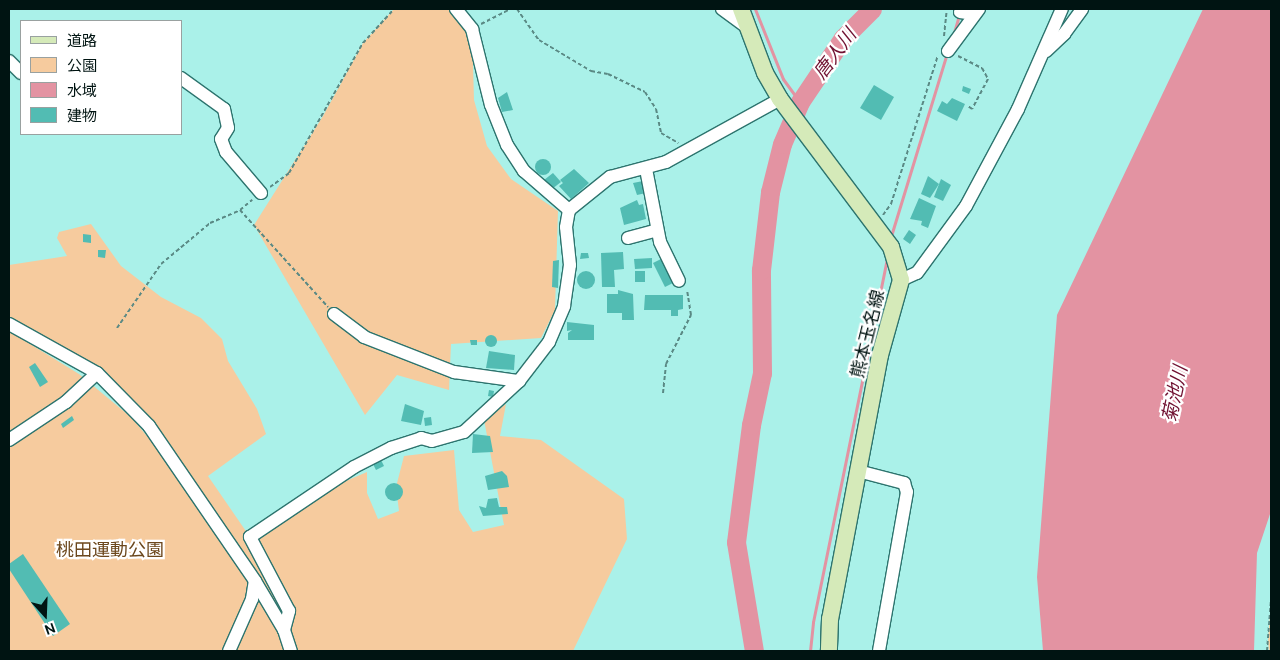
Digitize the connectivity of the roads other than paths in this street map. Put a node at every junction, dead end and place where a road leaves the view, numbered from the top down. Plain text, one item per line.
1 (456, 9) edge
2 (722, 9) edge
3 (741, 9) edge
4 (1062, 9) edge
5 (1082, 9) edge
6 (954, 10) edge
7 (977, 11) edge
8 (748, 28) junction
9 (945, 48) road end
10 (1046, 51) junction
11 (9, 61) edge
12 (20, 72) edge
13 (182, 79) edge
14 (782, 103) junction
15 (646, 169) junction
16 (261, 194) road end
17 (569, 210) junction
18 (657, 230) junction
19 (628, 238) dead end
20 (901, 280) junction
21 (679, 281) road end
22 (334, 314) road end
23 (9, 324) edge
24 (97, 373) junction
25 (519, 382) junction
26 (9, 440) edge
27 (858, 471) junction
28 (255, 580) junction
29 (284, 630) junction
30 (229, 651) edge
31 (291, 651) edge
32 (829, 651) edge
33 (879, 651) edge

1 - 17 street
2 - 8 street
3 - 8 main road, 熊本玉名線
4 - 10 street
5 - 10 street
6 - 7 street
7 - 9 street
8 - 14 main road, 熊本玉名線
10 - 20 street
11 - 12 street
13 - 16 street
14 - 15 street
14 - 20 main road, 熊本玉名線
15 - 17 street
15 - 18 street
17 - 25 street
18 - 19 street
18 - 21 street
20 - 27 main road, 熊本玉名線
22 - 25 street
23 - 24 street
24 - 26 street
24 - 28 street
25 - 29 street
27 - 32 main road, 熊本玉名線
27 - 33 street
28 - 29 street
28 - 30 street
29 - 31 street

